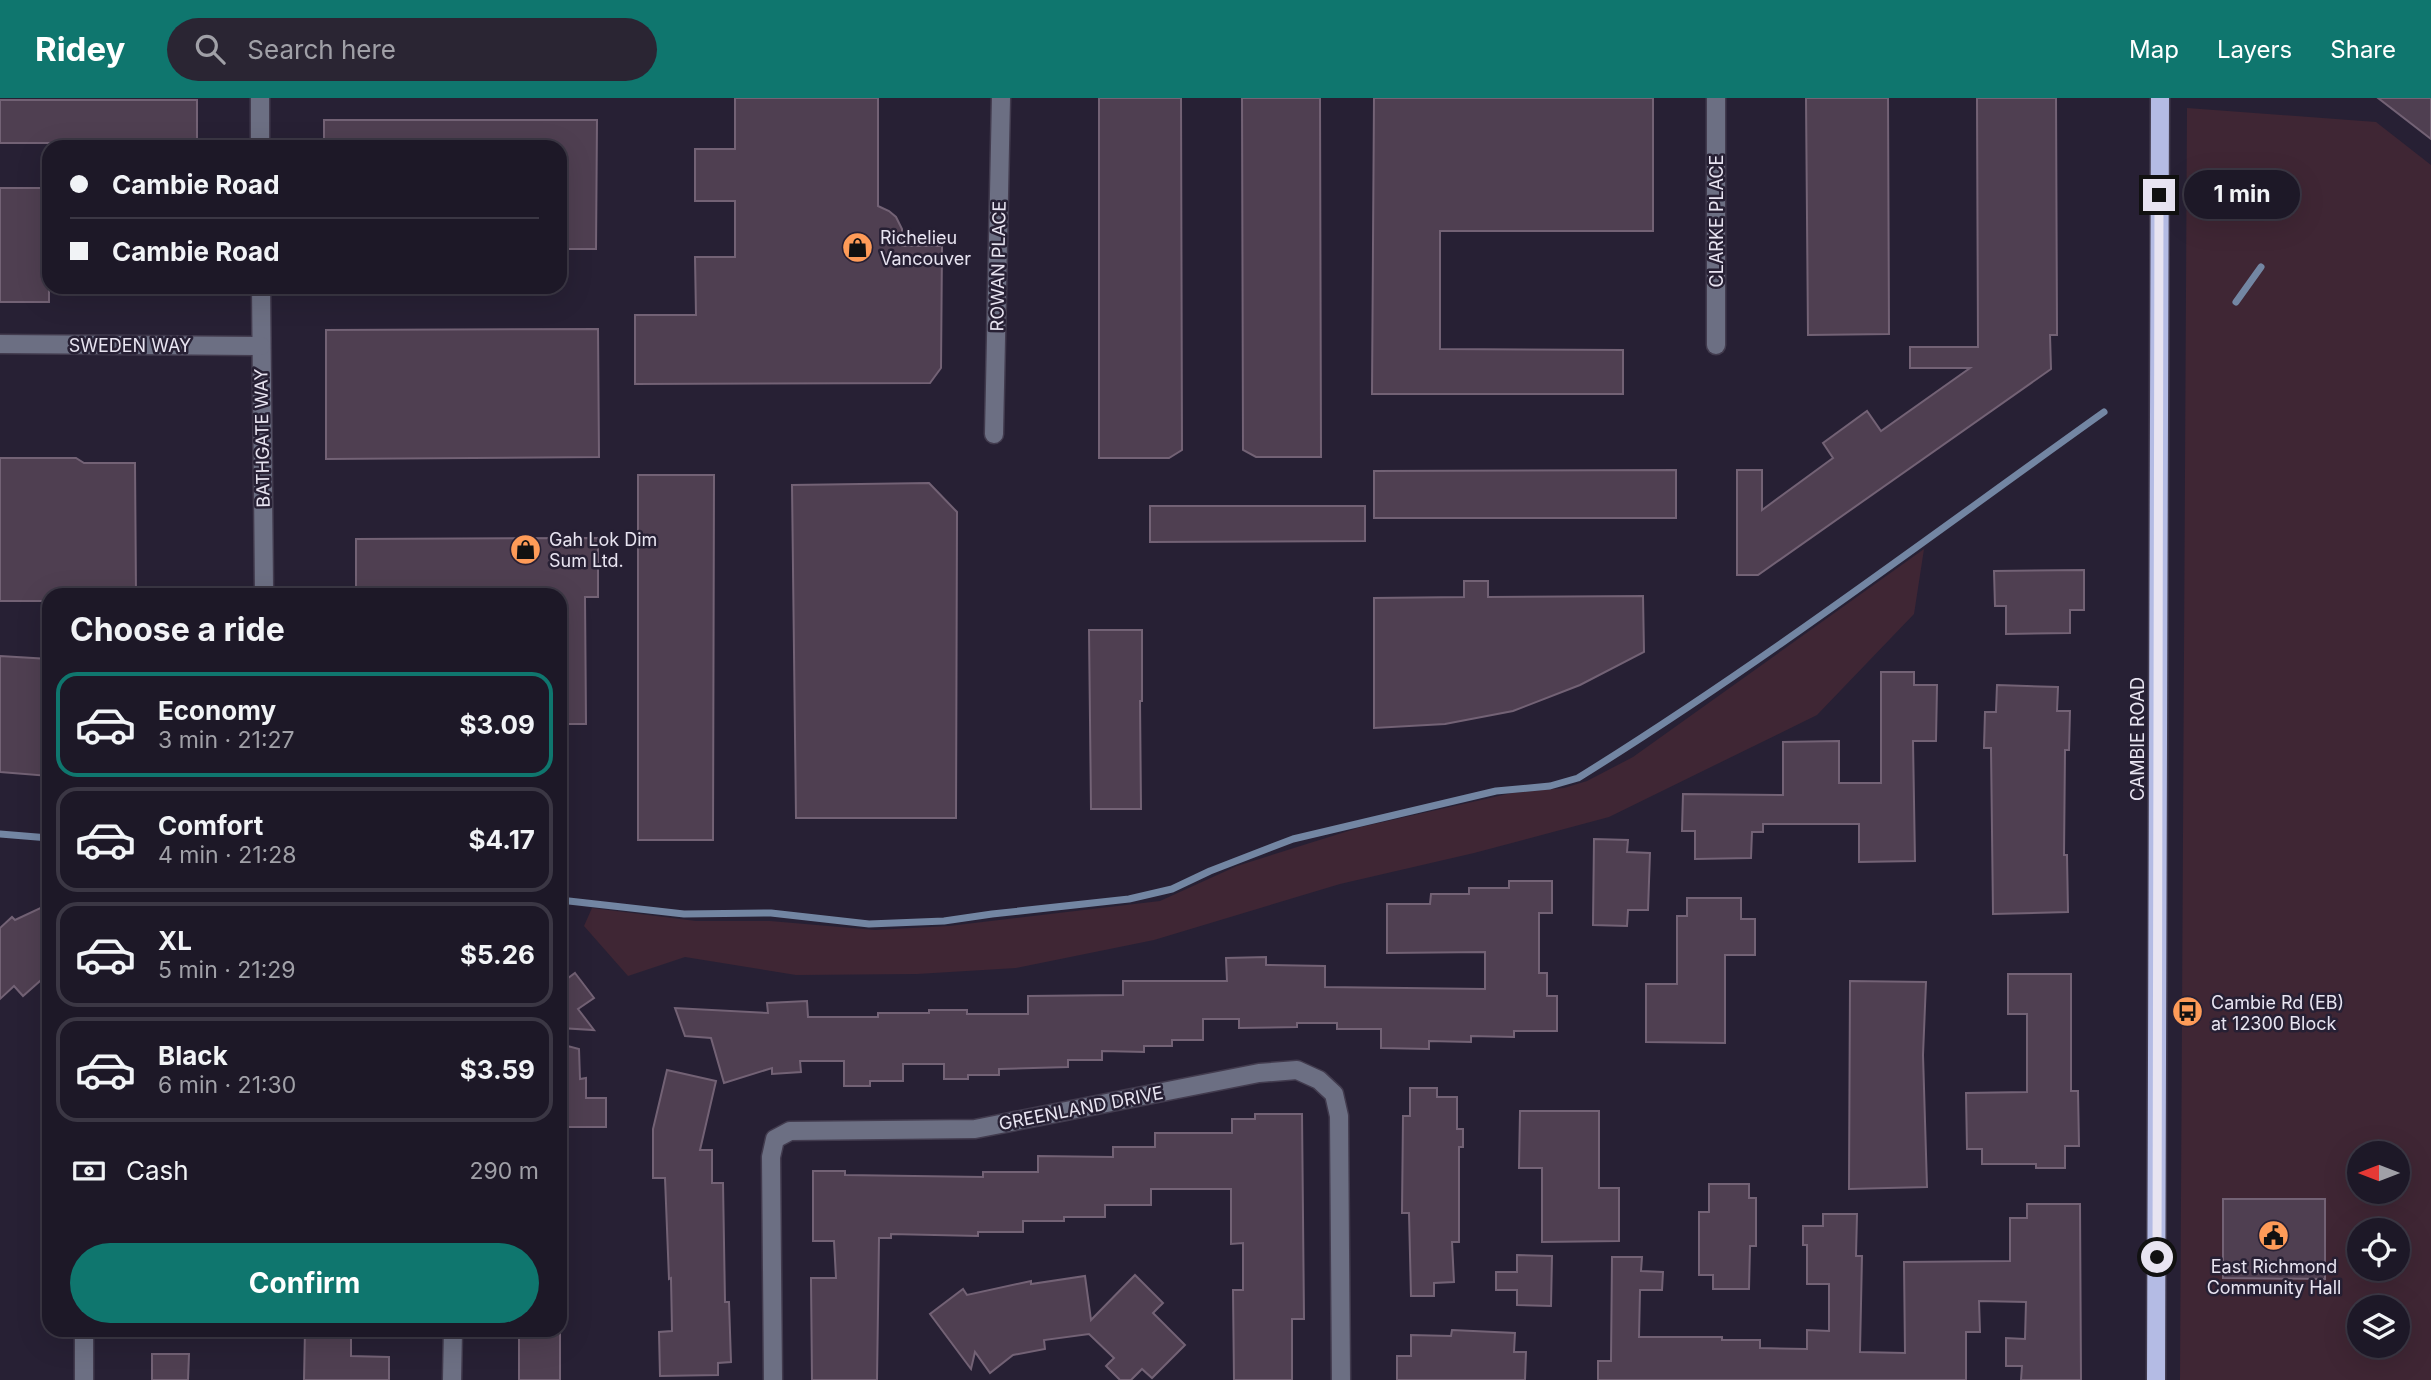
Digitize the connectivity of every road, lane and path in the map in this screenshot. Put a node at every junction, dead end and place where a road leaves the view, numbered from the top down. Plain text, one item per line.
1 (260, 98) edge
2 (1001, 98) edge
3 (1716, 98) edge
4 (2160, 98) edge
5 (260, 140) edge
6 (261, 294) edge
7 (0, 344) edge
8 (1716, 345) dead end
9 (261, 346) junction
10 (995, 434) dead end
11 (264, 588) edge
12 (84, 1337) edge
13 (453, 1337) edge
14 (84, 1380) edge
15 (453, 1380) edge
16 (773, 1380) edge
17 (1341, 1380) edge
18 (2156, 1380) edge

1 - 5 street
2 - 10 street, ROWAN PLACE
3 - 8 street, CLARKE PLACE
4 - 18 main road, CAMBIE ROAD
6 - 9 street, BATHGATE WAY
7 - 9 street, SWEDEN WAY
9 - 11 street, BATHGATE WAY
12 - 14 street
13 - 15 street
16 - 17 street, GREENLAND DRIVE

